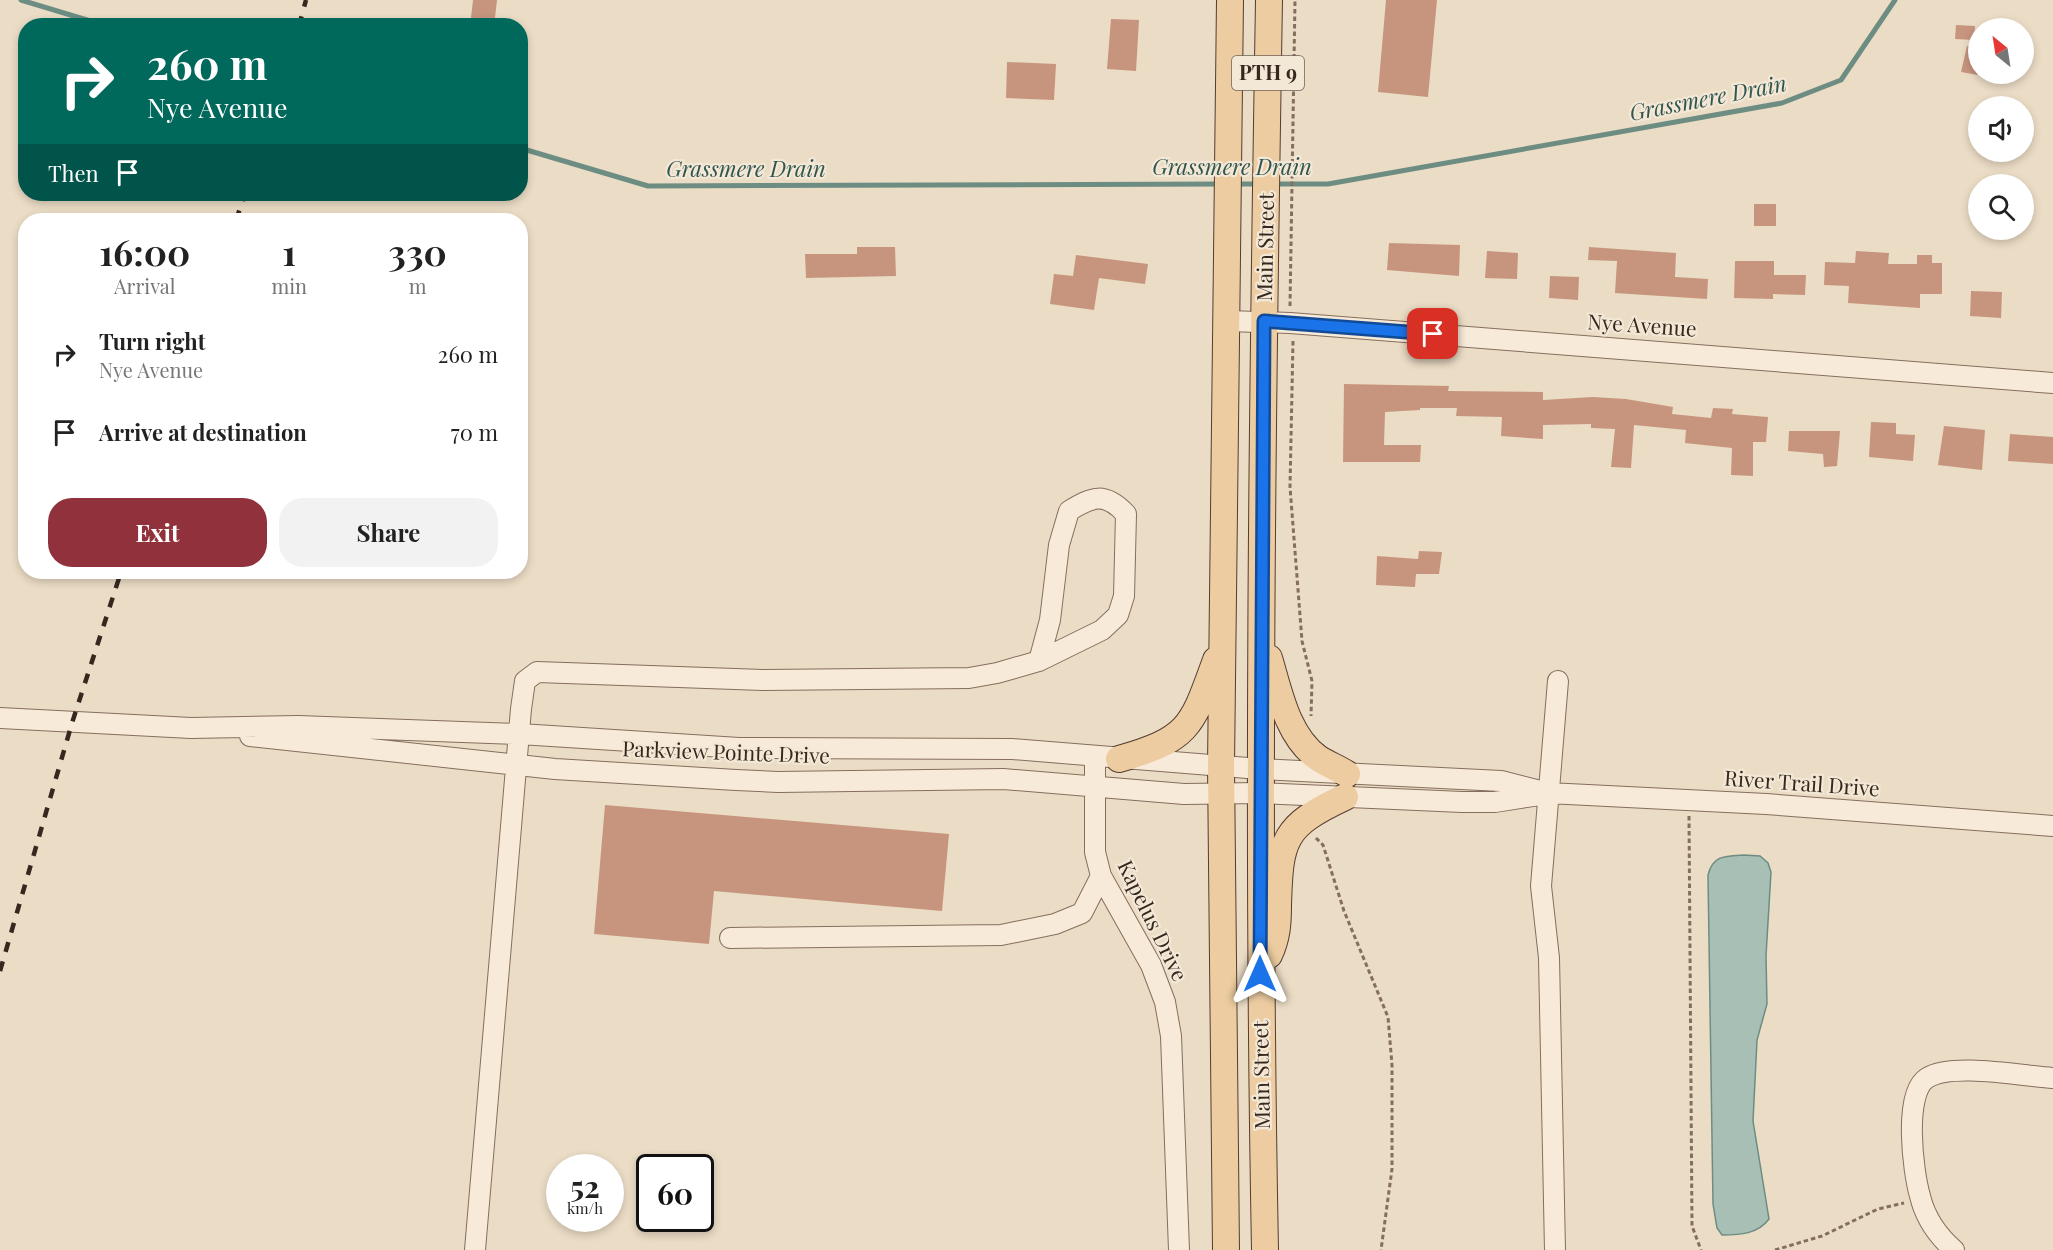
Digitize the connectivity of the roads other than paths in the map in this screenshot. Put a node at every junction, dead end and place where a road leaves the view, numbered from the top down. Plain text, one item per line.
1 (1230, 0) edge
2 (1269, 0) edge
3 (1227, 321) junction
4 (1264, 321) junction
5 (2053, 383) edge
6 (1262, 635) junction
7 (1223, 640) junction
8 (1039, 660) junction
9 (1558, 681) dead end
10 (0, 718) edge
11 (191, 728) junction
12 (520, 734) junction
13 (1107, 758) junction
14 (517, 766) junction
15 (1221, 766) junction
16 (1260, 781) junction
17 (1346, 785) junction
18 (1094, 788) junction
19 (1221, 794) junction
20 (1548, 794) junction
21 (2053, 826) edge
22 (1101, 876) junction
23 (730, 938) dead end
24 (1260, 974) junction
25 (2053, 1078) edge
26 (475, 1250) edge
27 (1179, 1250) edge
28 (1226, 1250) edge
29 (1265, 1250) edge
30 (1555, 1250) edge
31 (1954, 1250) edge

1 - 3 main road, Main Street / PTH 9
2 - 4 main road, Main Street / PTH 9
3 - 4 street, Nye Avenue
3 - 7 main road, Main Street / PTH 9
4 - 5 street, Nye Avenue
4 - 6 main road, Main Street / PTH 9
6 - 16 main road, Main Street / PTH 9
6 - 17 main road
7 - 13 main road
7 - 15 main road, Main Street / PTH 9
8 - 8 street
8 - 12 street
9 - 20 street
10 - 11 street, Parkview Pointe Drive
11 - 12 street, Parkview Pointe Drive
11 - 14 street, Parkview Pointe Drive
12 - 13 street, Parkview Pointe Drive
12 - 14 street
13 - 15 street, Parkview Pointe Drive
13 - 18 street, Kapelus Drive
14 - 18 street, Parkview Pointe Drive
14 - 26 street
15 - 16 street, Parkview Pointe Drive
15 - 19 main road, Main Street / PTH 9
16 - 17 street, River Trail Drive
16 - 19 street, Parkview Pointe Drive
16 - 24 main road, Main Street / PTH 9
17 - 20 street, River Trail Drive
17 - 24 main road
18 - 19 street, Parkview Pointe Drive
18 - 22 street, Kapelus Drive
19 - 28 main road, Main Street / PTH 9
20 - 21 street, River Trail Drive
20 - 30 street
22 - 23 street
22 - 27 street, Kapelus Drive
24 - 29 main road, Main Street / PTH 9
25 - 31 street

